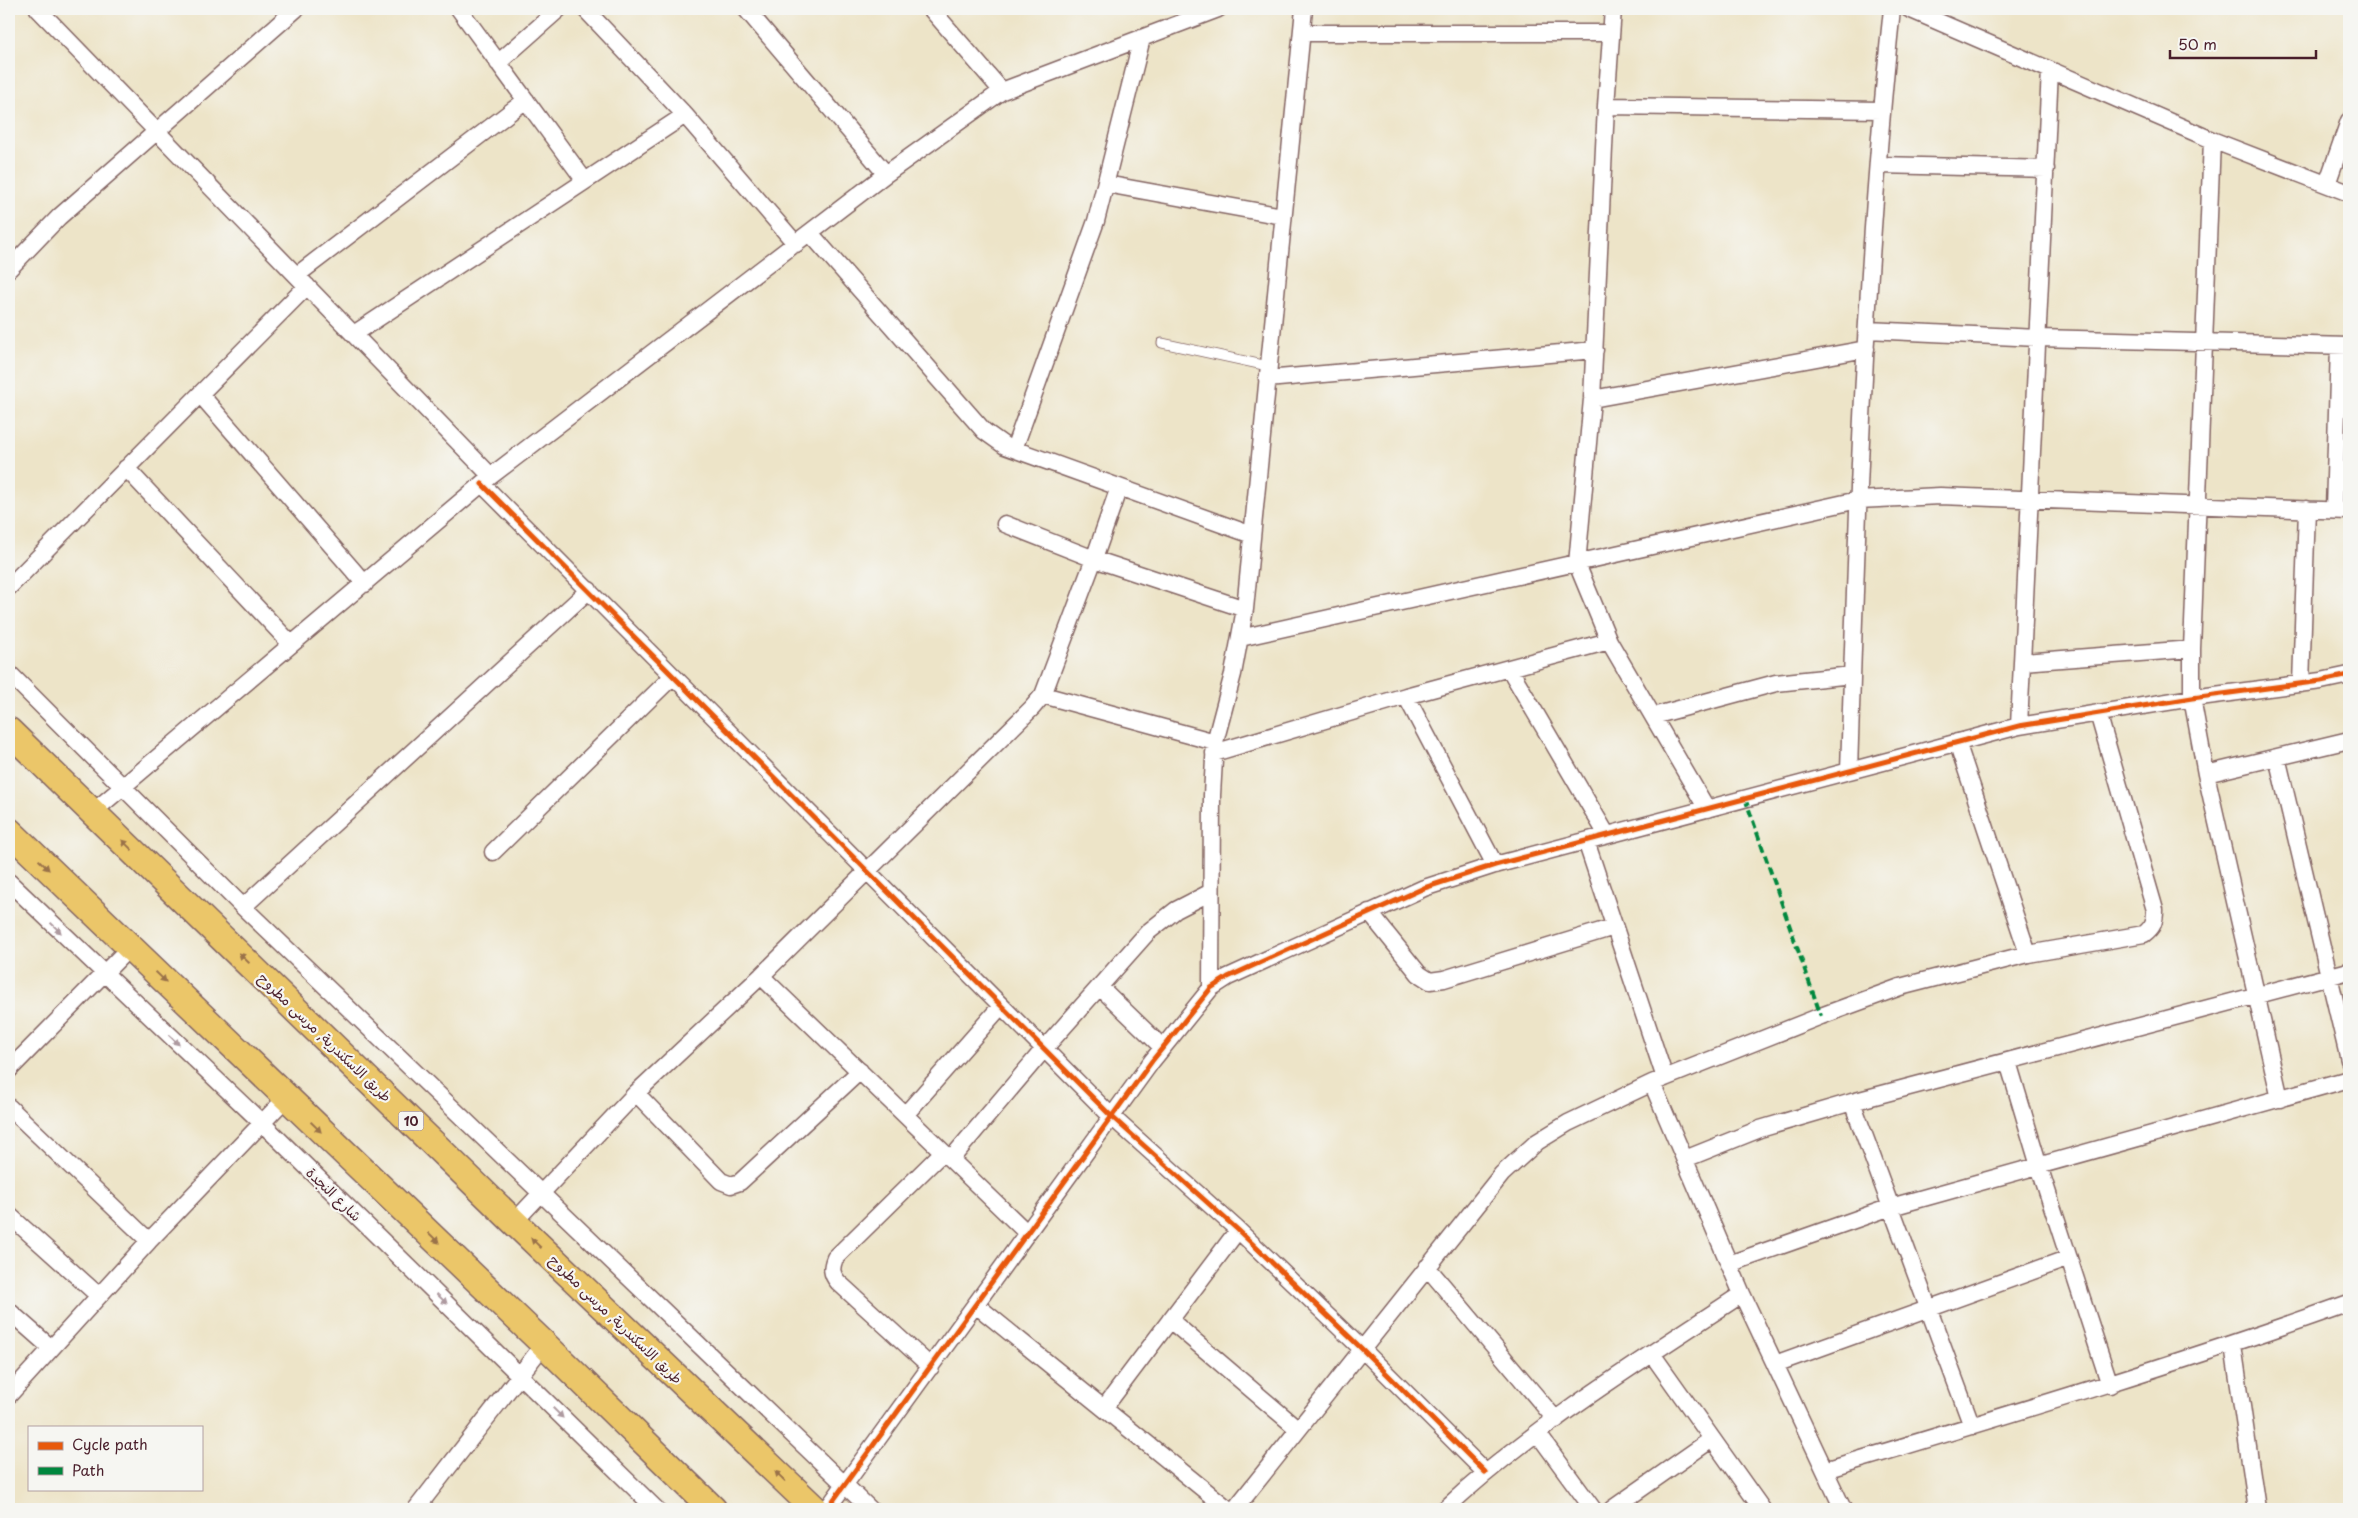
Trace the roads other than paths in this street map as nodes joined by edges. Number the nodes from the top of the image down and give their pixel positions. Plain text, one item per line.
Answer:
1 (38, 9) edge
2 (296, 9) edge
3 (459, 9) edge
4 (559, 9) edge
5 (585, 9) edge
6 (746, 9) edge
7 (931, 9) edge
8 (1218, 9) edge
9 (1304, 9) edge
10 (1613, 9) edge
11 (1892, 9) edge
12 (1909, 9) edge
13 (1302, 33) junction
14 (1611, 33) junction
15 (1142, 38) junction
16 (498, 63) junction
17 (2050, 70) junction
18 (1002, 91) junction
19 (526, 100) junction
20 (1606, 106) junction
21 (1881, 110) junction
22 (685, 115) junction
23 (2349, 121) edge
24 (156, 131) junction
25 (2212, 140) junction
26 (1878, 165) junction
27 (2046, 168) junction
28 (886, 174) junction
29 (585, 181) junction
30 (1106, 184) junction
31 (2327, 184) junction
32 (2349, 193) edge
33 (1283, 216) junction
34 (810, 233) junction
35 (796, 244) junction
36 (9, 269) edge
37 (302, 281) junction
38 (1867, 330) junction
39 (354, 334) junction
40 (2038, 338) junction
41 (2205, 342) junction
42 (1162, 343) dead end
43 (2344, 346) edge
44 (1866, 349) junction
45 (1595, 350) junction
46 (1268, 372) junction
47 (200, 394) junction
48 (1592, 399) junction
49 (1014, 449) junction
50 (126, 468) junction
51 (487, 480) junction
52 (1119, 487) junction
53 (1858, 500) junction
54 (2031, 501) junction
55 (2199, 506) junction
56 (2307, 509) junction
57 (2342, 511) edge
58 (1005, 524) dead end
59 (1252, 536) junction
60 (1094, 559) junction
61 (1577, 564) junction
62 (365, 584) junction
63 (9, 587) edge
64 (588, 590) junction
65 (1244, 609) junction
66 (1240, 638) junction
67 (1610, 641) junction
68 (291, 644) junction
69 (2192, 649) junction
70 (2022, 662) junction
71 (1509, 668) junction
72 (9, 674) edge
73 (1852, 675) junction
74 (2349, 675) edge
75 (673, 676) junction
76 (2301, 684) junction
77 (1042, 695) junction
78 (1406, 696) junction
79 (2192, 698) junction
80 (2098, 713) junction
81 (1653, 716) junction
82 (2019, 726) junction
83 (9, 731) edge
84 (2349, 740) edge
85 (1957, 742) junction
86 (1214, 748) junction
87 (2277, 757) junction
88 (1849, 771) junction
89 (2206, 774) junction
90 (123, 787) junction
91 (1707, 809) junction
92 (93, 812) junction
93 (9, 831) edge
94 (1607, 835) junction
95 (1586, 841) junction
96 (493, 852) dead end
97 (1495, 865) junction
98 (867, 871) junction
99 (9, 882) edge
100 (1212, 892) junction
101 (243, 907) junction
102 (1369, 912) junction
103 (1614, 927) junction
104 (130, 947) junction
105 (2028, 954) junction
106 (2349, 972) edge
107 (104, 974) junction
108 (761, 976) junction
109 (2330, 977) junction
110 (1100, 987) junction
111 (1211, 988) junction
112 (2257, 997) junction
113 (1001, 1006) junction
114 (1162, 1047) junction
115 (1044, 1049) junction
116 (2349, 1060) edge
117 (2008, 1062) junction
118 (9, 1070) edge
119 (860, 1071) junction
120 (2349, 1079) edge
121 (1658, 1081) junction
122 (636, 1093) junction
123 (286, 1098) junction
124 (2280, 1099) junction
125 (1852, 1102) junction
126 (9, 1107) edge
127 (905, 1115) junction
128 (1111, 1116) junction
129 (262, 1123) junction
130 (947, 1156) junction
131 (1685, 1159) junction
132 (2039, 1166) junction
133 (541, 1193) junction
134 (1891, 1207) junction
135 (9, 1215) edge
136 (514, 1222) junction
137 (1238, 1230) junction
138 (1027, 1233) junction
139 (148, 1241) junction
140 (2069, 1258) junction
141 (1729, 1264) junction
142 (1427, 1267) junction
143 (1742, 1294) junction
144 (99, 1296) junction
145 (2349, 1303) edge
146 (976, 1305) junction
147 (1929, 1309) junction
148 (9, 1311) edge
149 (1170, 1320) junction
150 (544, 1344) junction
151 (2233, 1345) junction
152 (51, 1348) junction
153 (1361, 1348) junction
154 (1652, 1354) junction
155 (1775, 1364) junction
156 (931, 1367) junction
157 (520, 1375) junction
158 (2110, 1385) junction
159 (9, 1395) edge
160 (1104, 1408) junction
161 (1556, 1420) junction
162 (1972, 1426) junction
163 (1298, 1429) junction
164 (1538, 1434) junction
165 (1712, 1439) junction
166 (1825, 1470) junction
167 (1485, 1472) junction
168 (844, 1484) junction
169 (2253, 1508) edge
170 (416, 1509) edge
171 (656, 1509) edge
172 (713, 1509) edge
173 (815, 1509) edge
174 (827, 1509) edge
175 (870, 1509) edge
176 (1228, 1509) edge
177 (1235, 1509) edge
178 (1445, 1509) edge
179 (1593, 1509) edge
180 (1612, 1509) edge
181 (1762, 1509) edge
182 (1843, 1509) edge

1 - 24 street
2 - 24 street
3 - 16 street
4 - 16 street
5 - 22 street
6 - 28 street
7 - 18 street
8 - 15 street
9 - 13 street
10 - 14 street
11 - 21 street
12 - 17 street
13 - 14 street
13 - 33 street
14 - 20 street
15 - 18 street
15 - 30 street
16 - 19 street
17 - 25 street
17 - 27 street
18 - 28 street
19 - 29 street
19 - 37 street
20 - 21 street
20 - 45 street
21 - 26 street
22 - 29 street
22 - 35 street
23 - 31 street
24 - 36 street
24 - 37 street
25 - 31 street
25 - 41 street
26 - 27 street
26 - 38 street
27 - 40 street
28 - 34 street
29 - 39 street
30 - 33 street
30 - 49 street
31 - 32 street
33 - 46 street
34 - 35 street
34 - 49 street
35 - 51 street
37 - 39 street
37 - 47 street
38 - 40 street
38 - 44 street
39 - 51 street
40 - 41 street
40 - 54 street
41 - 43 street
41 - 55 street
42 - 46 lane
43 - 57 street
44 - 48 street
44 - 53 street
45 - 46 street
45 - 48 street
46 - 59 street
47 - 50 street
47 - 62 street
48 - 61 street
49 - 52 street
50 - 63 street
50 - 68 street
51 - 62 street
51 - 64 street
52 - 59 street
52 - 60 street
53 - 54 street
53 - 61 street
53 - 73 street
54 - 55 street
54 - 70 street
55 - 56 street
55 - 69 street
56 - 57 street
56 - 76 street
58 - 60 street
59 - 65 street
60 - 65 street
60 - 77 street
61 - 66 street
61 - 67 street
62 - 68 street
64 - 75 street
64 - 101 street
65 - 66 street
66 - 86 street
67 - 71 street
67 - 81 street
68 - 90 street
69 - 70 street
69 - 79 street
70 - 82 street
71 - 78 street
71 - 94 street
72 - 90 street
73 - 81 street
73 - 88 street
74 - 76 street
75 - 96 street
75 - 98 street
76 - 79 street
77 - 86 street
77 - 98 street
78 - 86 street
78 - 97 street
79 - 80 street
79 - 89 street
80 - 82 street
80 - 105 street
81 - 91 street
82 - 85 street
83 - 92 main road, طريق الاسكندرية, مرسى مطروح / 10
84 - 87 street
85 - 88 street
85 - 105 street
86 - 100 street
87 - 89 street
87 - 109 street
88 - 91 street
89 - 112 street
90 - 92 street
90 - 101 street
91 - 94 street
136 -> 92 main road, طريق الاسكندرية, مرسى مطروح / 10
93 -> 104 main road
94 - 95 street
95 - 97 street
95 - 103 street
97 - 102 street
98 - 108 street
98 - 113 street
99 -> 107 street, شارع النجدة
100 - 110 street
100 - 111 street
101 - 133 street
102 - 103 street
102 - 111 street
103 - 121 street
104 - 107 street
104 -> 123 main road
105 - 121 street
106 - 109 street
107 - 118 street
107 -> 129 street, شارع النجدة
108 - 119 street
108 - 122 street
109 - 112 street
109 - 116 street
110 - 114 street
110 - 115 street
111 - 114 street
112 - 117 street
112 - 124 street
113 - 115 street
113 - 127 street
114 - 128 street
115 - 128 street
115 - 130 street
117 - 125 street
117 - 132 street
119 - 122 street
119 - 127 street
120 - 124 street
121 - 131 street
121 - 142 street
122 - 133 street
123 - 129 street
123 -> 150 main road
124 - 132 street
125 - 131 street
125 - 134 street
126 - 139 street
127 - 130 street
128 - 137 street
128 - 138 street
129 - 139 street
129 -> 157 street, شارع النجدة
130 - 138 street
130 - 156 street
131 - 141 street
132 - 134 street
132 - 140 street
133 - 136 street
133 - 168 street
134 - 141 street
134 - 147 street
135 - 144 street
173 -> 136 main road, طريق الاسكندرية, مرسى مطروح / 10
137 - 149 street
137 - 153 street
138 - 146 street
139 - 144 street
140 - 147 street
140 - 158 street
141 - 143 street
142 - 153 street
142 - 161 street
143 - 154 street
143 - 155 street
144 - 152 street
145 - 151 street
146 - 156 street
146 - 160 street
147 - 155 street
147 - 162 street
148 - 152 street
149 - 160 street
149 - 163 street
150 - 157 street
150 - 172 main road
151 - 158 street
151 - 169 street
152 - 159 street
153 - 163 street
153 - 167 street
154 - 161 street
154 - 165 street
155 - 166 street
156 - 168 street
157 - 170 street
157 -> 171 street, شارع النجدة
158 - 162 street
160 - 176 street
161 - 164 street
162 - 166 street
163 - 177 street
164 - 167 street
164 - 179 street
165 - 180 street
165 - 181 street
166 - 182 street
167 - 178 street
168 - 174 street
168 - 175 street

